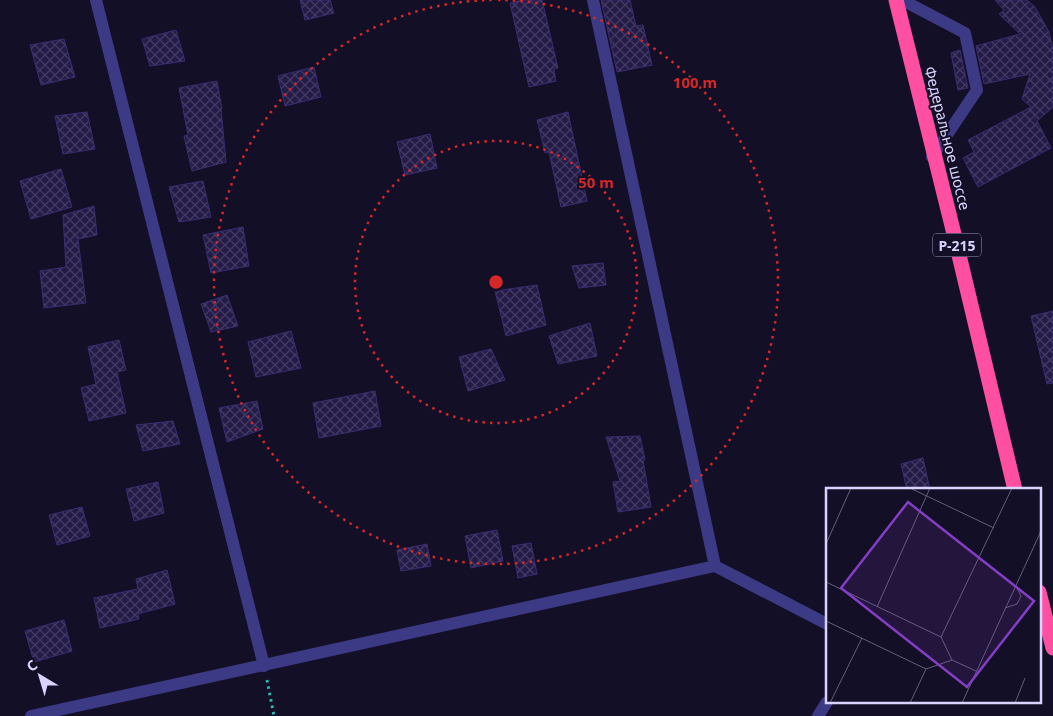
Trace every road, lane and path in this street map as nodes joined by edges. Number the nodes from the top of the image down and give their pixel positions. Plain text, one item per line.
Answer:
1 (96, 0) edge
2 (593, 0) edge
3 (894, 0) edge
4 (902, 0) edge
5 (933, 155) junction
6 (1013, 488) edge
7 (715, 566) junction
8 (1040, 596) edge
9 (1040, 608) edge
10 (826, 623) edge
11 (1053, 648) edge
12 (1053, 658) edge
13 (264, 666) junction
14 (826, 704) edge
15 (31, 716) edge
16 (274, 716) edge
17 (818, 716) edge

1 - 13 street
2 - 7 street
3 - 5 highway, Федеральное шоссе / P-215
4 - 5 street
5 - 6 highway, Федеральное шоссе / P-215
7 - 10 street
7 - 13 street
8 - 11 highway
9 - 12 highway
13 - 15 street
13 - 16 path
14 - 17 street

